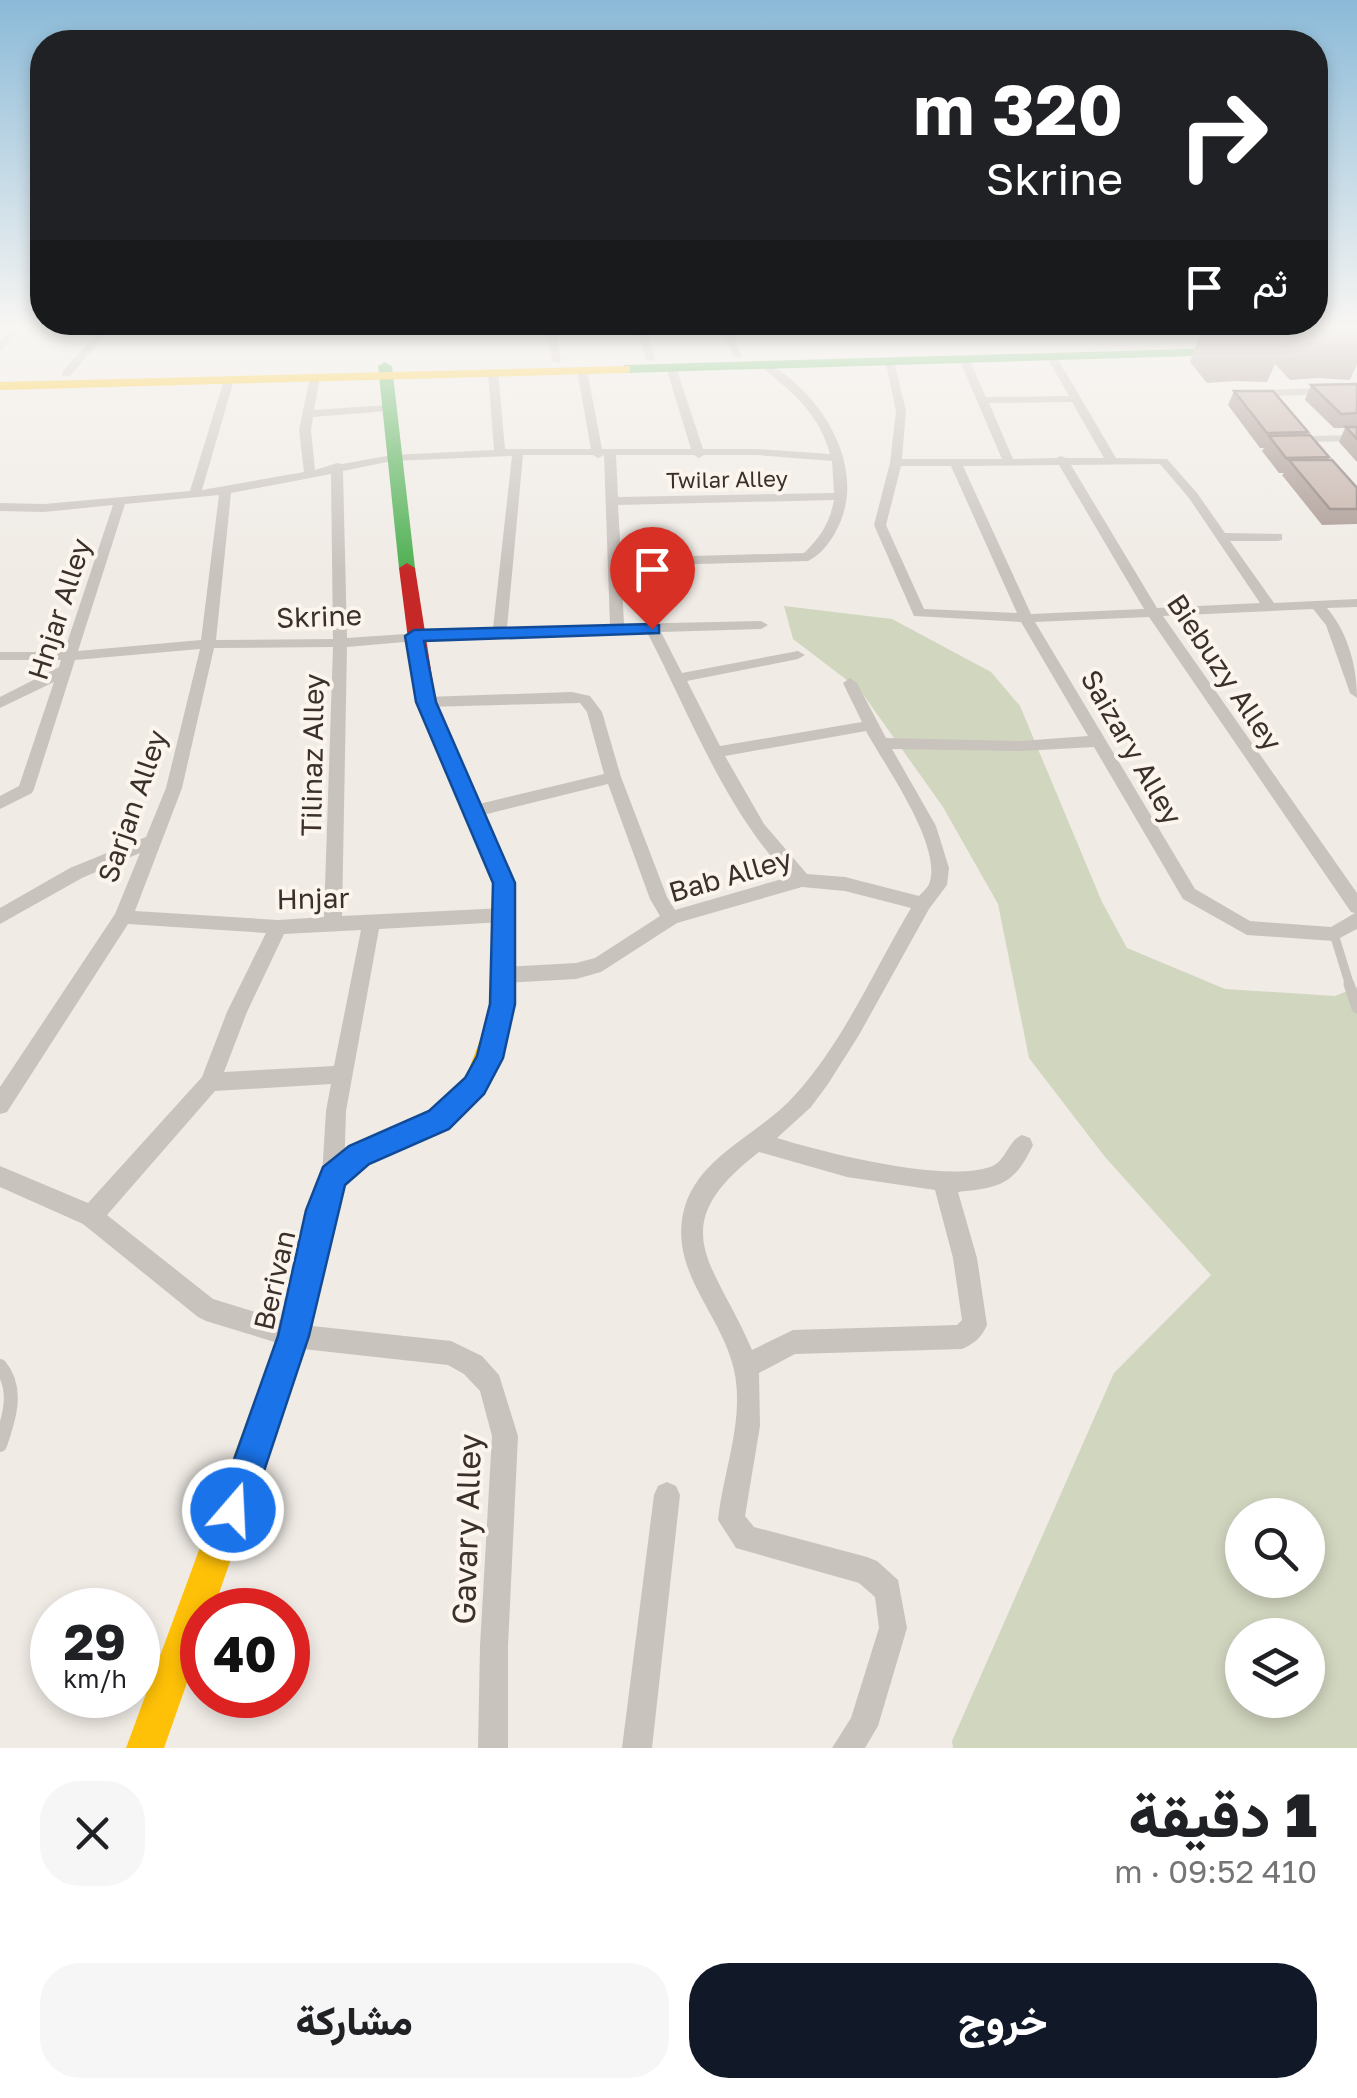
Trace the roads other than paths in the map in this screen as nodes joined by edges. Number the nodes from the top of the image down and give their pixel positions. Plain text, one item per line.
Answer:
1 (220, 411) edge
2 (310, 411) edge
3 (354, 411) edge
4 (388, 411) edge
5 (496, 411) edge
6 (593, 411) edge
7 (681, 411) edge
8 (814, 411) edge
9 (901, 411) edge
10 (987, 411) edge
11 (1083, 411) edge
12 (1281, 411) edge
13 (309, 414) junction
14 (1286, 416) edge
15 (1297, 428) edge
16 (1357, 438) edge
17 (1307, 439) junction
18 (518, 452) junction
19 (1318, 452) edge
20 (500, 453) junction
21 (604, 455) junction
22 (699, 455) junction
23 (392, 458) junction
24 (837, 458) junction
25 (1110, 458) junction
26 (1061, 459) junction
27 (1008, 460) junction
28 (955, 461) junction
29 (896, 463) junction
30 (337, 466) junction
31 (309, 471) junction
32 (226, 491) junction
33 (195, 494) junction
34 (842, 496) junction
35 (613, 501) junction
36 (120, 502) junction
37 (1, 509) edge
38 (1278, 536) dead end
39 (1222, 538) junction
40 (615, 562) junction
41 (1357, 602) edge
42 (1269, 606) junction
43 (1319, 608) junction
44 (1153, 612) junction
45 (1026, 618) junction
46 (761, 626) dead end
47 (617, 629) junction
48 (652, 629) junction
49 (500, 632) junction
50 (414, 636) junction
51 (340, 643) junction
52 (208, 644) junction
53 (798, 655) dead end
54 (0, 656) edge
55 (68, 663) junction
56 (680, 678) junction
57 (850, 684) dead end
58 (1357, 692) edge
59 (426, 702) junction
60 (0, 703) edge
61 (876, 734) junction
62 (1099, 742) junction
63 (718, 752) junction
64 (614, 777) junction
65 (0, 803) edge
66 (475, 810) junction
67 (150, 842) junction
68 (802, 880) junction
69 (922, 904) junction
70 (1357, 907) edge
71 (504, 915) junction
72 (123, 916) junction
73 (0, 917) edge
74 (671, 918) junction
75 (1357, 920) edge
76 (371, 924) junction
77 (333, 926) junction
78 (278, 927) junction
79 (1334, 934) junction
80 (503, 975) junction
81 (1357, 1008) edge
82 (342, 1074) junction
83 (210, 1082) junction
84 (0, 1106) edge
85 (760, 1143) junction
86 (1022, 1146) dead end
87 (0, 1176) edge
88 (334, 1176) junction
89 (943, 1179) junction
90 (92, 1216) junction
91 (294, 1336) junction
92 (0, 1366) edge
93 (746, 1366) junction
94 (0, 1445) edge
95 (667, 1494) dead end
96 (145, 1748) edge
97 (494, 1748) edge
98 (637, 1748) edge
99 (847, 1748) edge

1 - 33 street
2 - 13 street
3 - 13 street
4 - 23 street
5 - 20 street
6 - 21 street
7 - 22 street
8 - 24 street
9 - 29 street
10 - 27 street
11 - 25 street
12 - 14 street
13 - 31 street
15 - 17 street
16 - 17 street
17 - 19 street
18 - 20 street
18 - 21 street
18 - 49 street
20 - 23 street
21 - 22 street
21 - 35 street
22 - 24 street
23 - 30 street
23 - 50 street
24 - 34 street
25 - 26 street
25 - 39 street
26 - 27 street
26 - 44 street, Biebuzy Alley
27 - 28 street
28 - 29 street
28 - 45 street, Saizary Alley
29 - 45 street
30 - 31 street
30 - 51 street, Tilinaz Alley
31 - 32 street
32 - 33 street
32 - 52 street, Sarjan Alley
33 - 36 street
34 - 35 street, Twilar Alley
34 - 40 street
35 - 40 street
36 - 37 street
36 - 55 street, Hnjar Alley
38 - 39 street
39 - 42 street
40 - 47 street
41 - 43 street
42 - 43 street
42 - 44 street
43 - 58 street
44 - 45 street
44 - 70 street, Biebuzy Alley
45 - 62 street, Saizary Alley
46 - 48 street, Skrine
47 - 48 street, Skrine
47 - 49 street, Skrine
48 - 56 street
49 - 50 street, Skrine
50 - 51 street, Skrine
50 - 59 street
51 - 52 street, Skrine
51 - 77 street, Tilinaz Alley
52 - 55 street, Skrine
52 - 67 street, Sarjan Alley
53 - 56 street
54 - 55 street, Skrine
55 - 60 street
55 - 65 street, Hnjar Alley
56 - 63 street
57 - 61 street
59 - 64 street
59 - 66 street
61 - 62 street
61 - 63 street
61 - 69 street
62 - 79 street, Saizary Alley
63 - 68 street
64 - 66 street
64 - 74 street
66 - 71 street
67 - 72 street, Sarjan Alley
67 - 73 street
68 - 69 street, Bab Alley
68 - 74 street, Bab Alley
69 - 85 street
71 - 76 street, Hnjar
71 - 80 street
72 - 78 street, Hnjar
72 - 84 street, Sarjan Alley
74 - 80 street, Bab Alley
75 - 79 street
76 - 77 street, Hnjar
76 - 82 street
77 - 78 street, Hnjar
78 - 83 street
79 - 81 lane
80 - 88 street
82 - 83 street
82 - 88 street
83 - 90 street
85 - 89 street
85 - 93 street
86 - 89 street
87 - 90 street, Gavary Alley
88 - 91 street, Berivan
89 - 93 street
90 - 91 street, Gavary Alley
91 - 96 street, Berivan
91 - 97 street, Gavary Alley
92 - 94 lane
93 - 99 street
95 - 98 street

